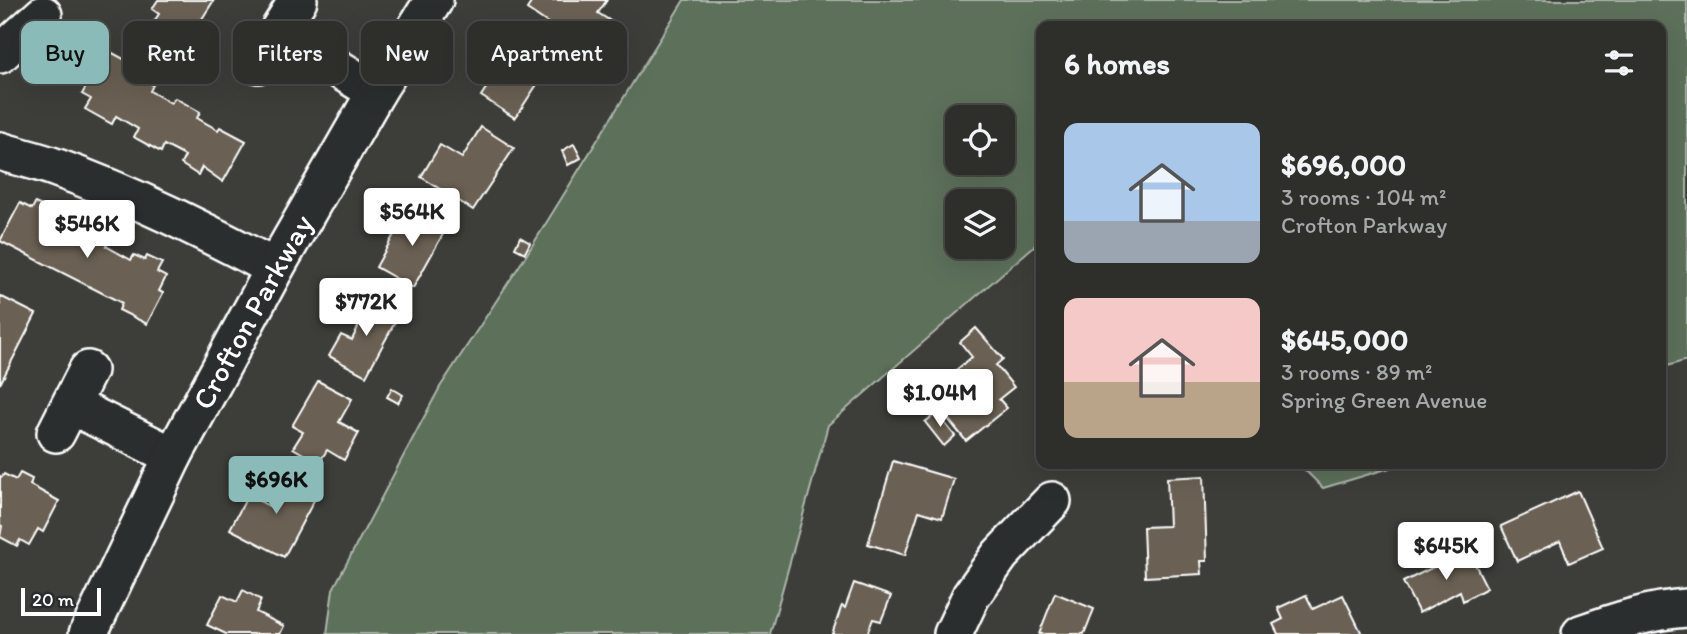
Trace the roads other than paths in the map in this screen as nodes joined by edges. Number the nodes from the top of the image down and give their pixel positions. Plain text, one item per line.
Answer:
1 (298, 0) edge
2 (434, 0) edge
3 (43, 15) dead end
4 (285, 21) edge
5 (0, 54) edge
6 (347, 74) edge
7 (376, 92) junction
8 (0, 151) edge
9 (275, 268) junction
10 (88, 370) dead end
11 (173, 456) junction
12 (1052, 501) dead end
13 (1687, 608) edge
14 (88, 634) edge
15 (953, 634) edge
16 (1581, 634) edge

1 - 4 street
2 - 7 street, Crofton Parkway
3 - 5 street
6 - 7 street
7 - 9 street, Crofton Parkway
8 - 9 street
9 - 11 street, Crofton Parkway
10 - 11 street
11 - 14 street, Crofton Parkway
12 - 15 street
13 - 16 street

